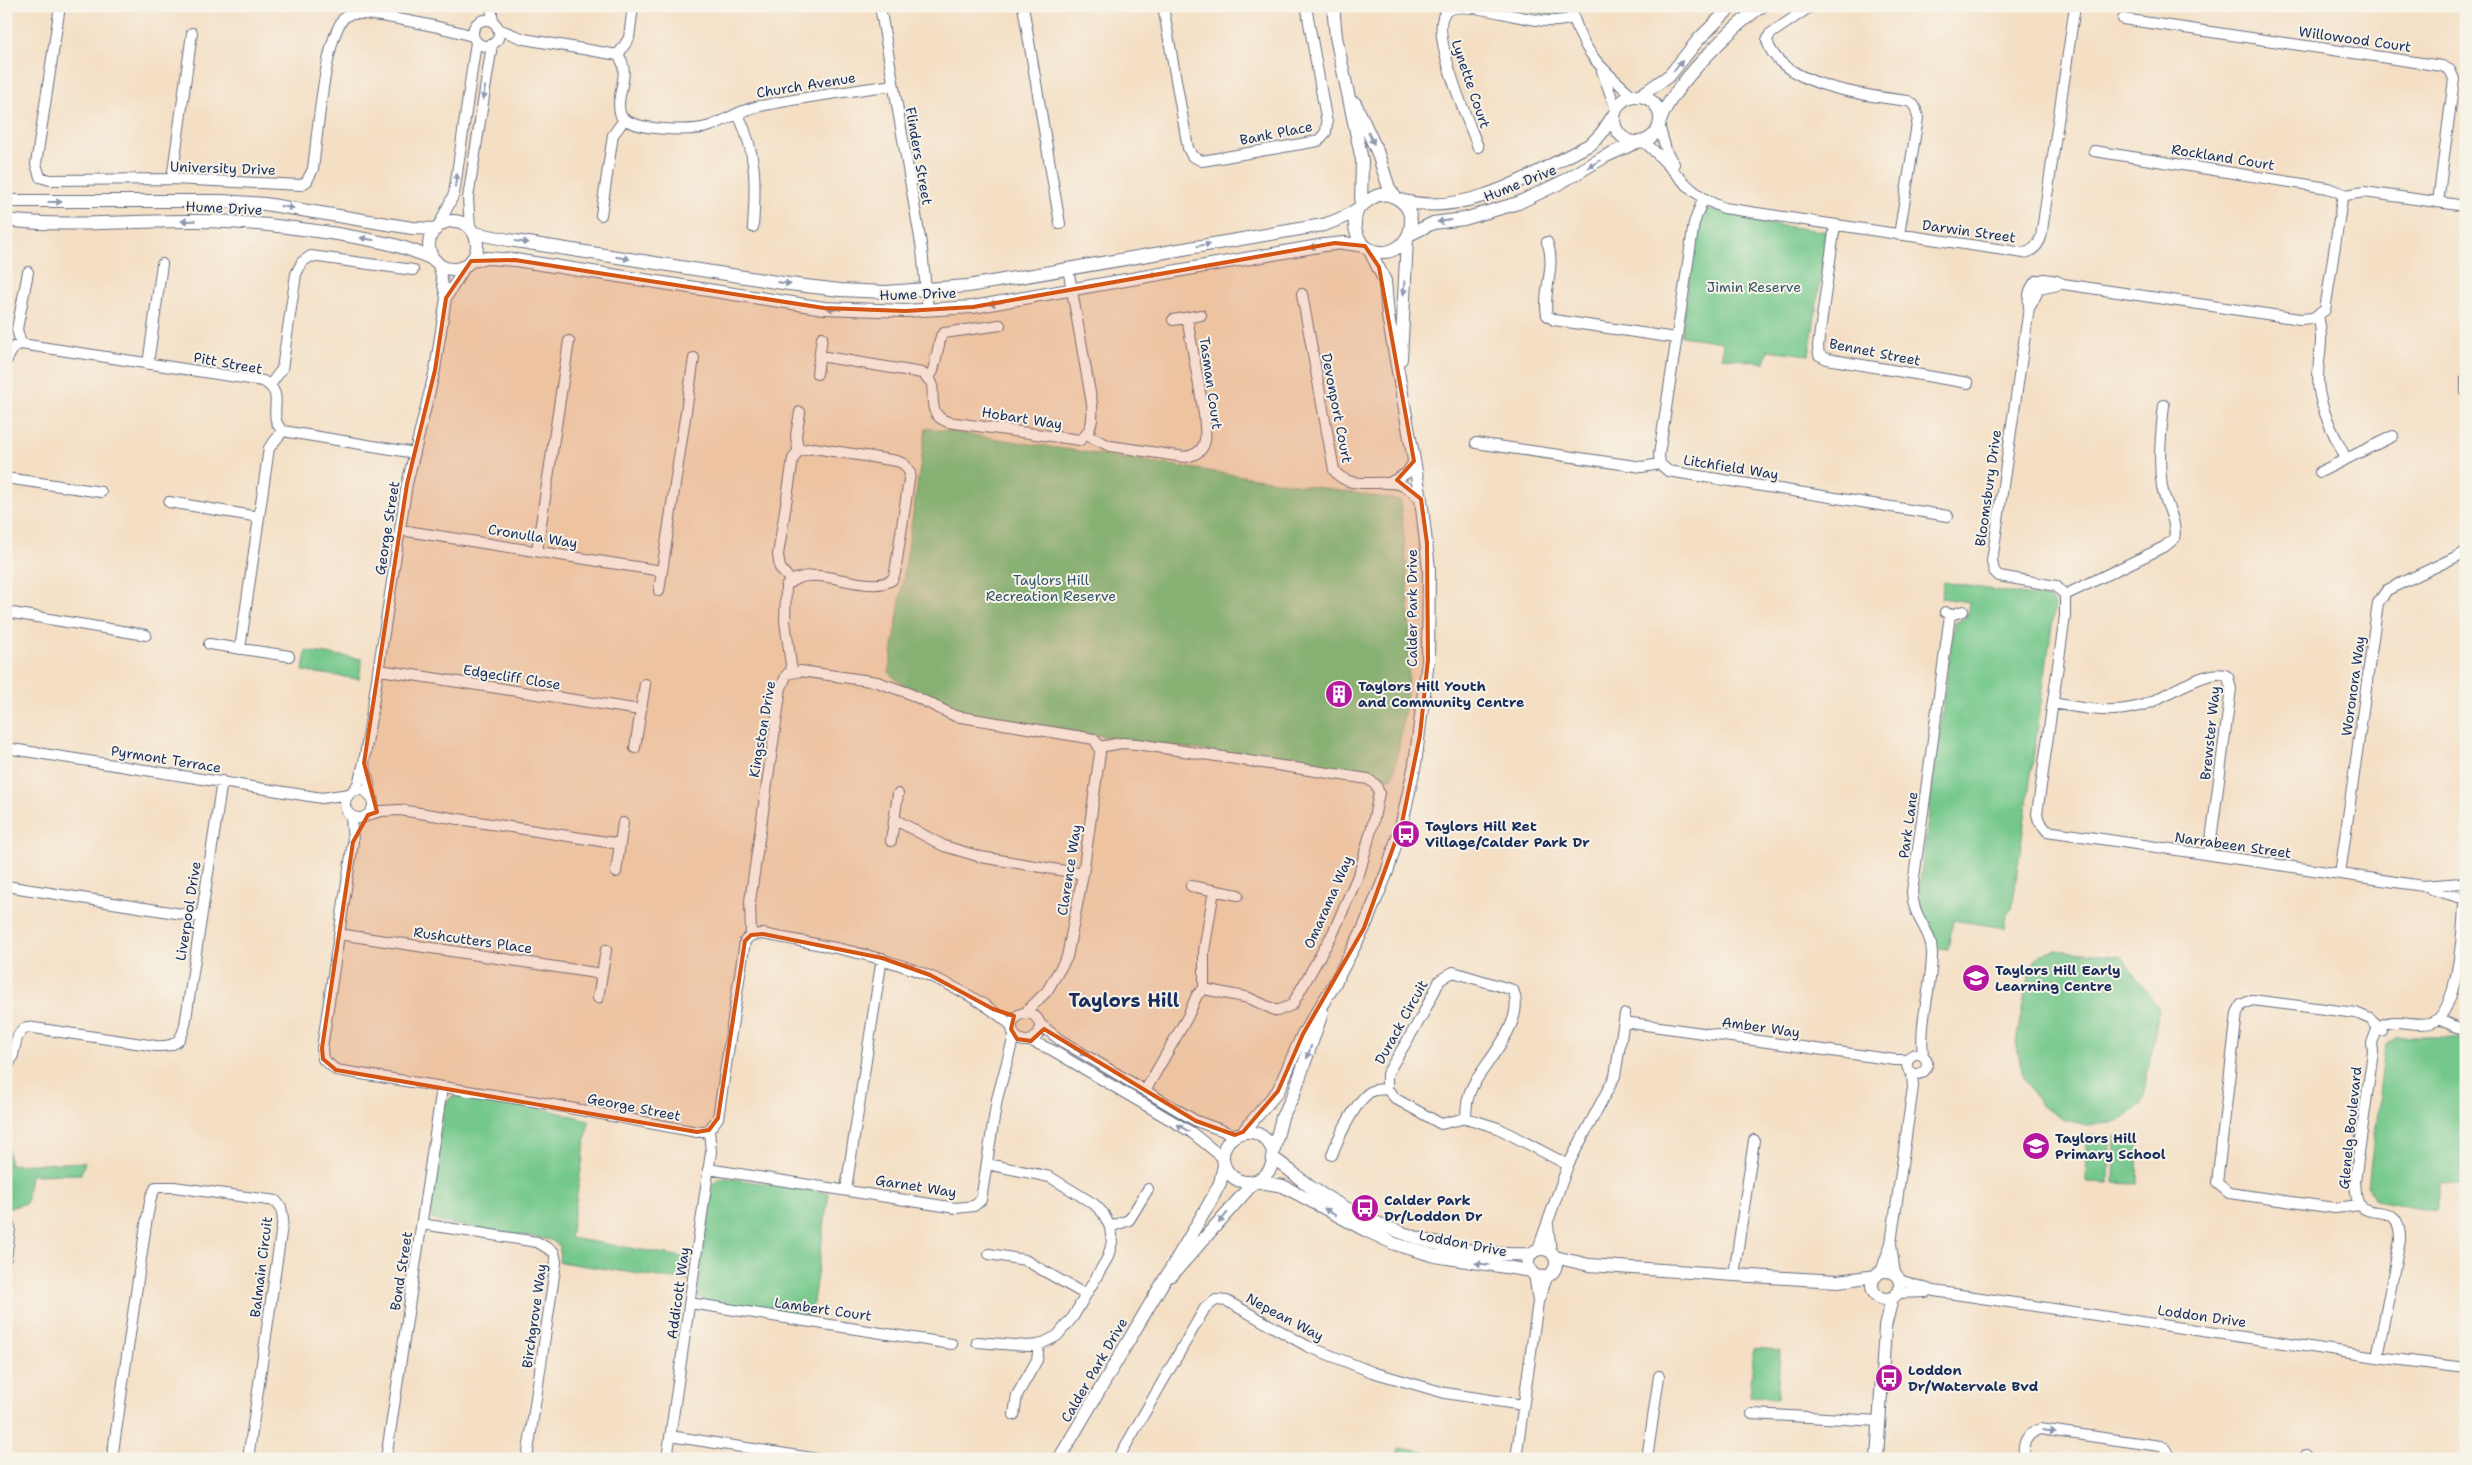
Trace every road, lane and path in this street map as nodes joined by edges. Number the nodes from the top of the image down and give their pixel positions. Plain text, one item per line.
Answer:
1 (60, 6) edge
2 (487, 6) edge
3 (491, 6) edge
4 (633, 6) edge
5 (880, 6) edge
6 (1023, 6) edge
7 (1163, 6) edge
8 (1306, 6) edge
9 (1333, 6) edge
10 (1571, 6) edge
11 (1732, 6) edge
12 (1762, 6) edge
13 (1811, 6) edge
14 (2075, 6) edge
15 (349, 10) edge
16 (1573, 18) junction
17 (2123, 19) dead end
18 (476, 31) junction
19 (192, 34) dead end
20 (495, 34) junction
21 (618, 55) junction
22 (1602, 71) junction
23 (1346, 77) junction
24 (892, 85) junction
25 (1636, 96) junction
26 (1616, 111) junction
27 (738, 114) junction
28 (624, 120) junction
29 (1660, 122) junction
30 (1640, 141) junction
31 (1478, 147) dead end
32 (2094, 150) dead end
33 (172, 179) junction
34 (1689, 188) junction
35 (2346, 195) junction
36 (1398, 199) junction
37 (1703, 199) junction
38 (6, 201) edge
39 (2438, 202) junction
40 (2466, 206) edge
41 (1360, 207) junction
42 (601, 215) dead end
43 (6, 220) edge
44 (1060, 224) dead end
45 (1835, 225) junction
46 (438, 227) junction
47 (753, 227) dead end
48 (472, 230) junction
49 (1899, 235) junction
50 (1408, 237) junction
51 (1547, 242) dead end
52 (1367, 247) junction
53 (437, 262) junction
54 (469, 262) junction
55 (162, 264) dead end
56 (1068, 268) junction
57 (413, 270) dead end
58 (28, 272) dead end
59 (1071, 289) junction
60 (926, 291) junction
61 (1302, 294) dead end
62 (446, 298) junction
63 (928, 310) junction
64 (1201, 315) dead end
65 (2318, 316) junction
66 (1187, 318) junction
67 (1173, 320) dead end
68 (1000, 325) dead end
69 (822, 337) dead end
70 (1675, 338) junction
71 (569, 341) dead end
72 (21, 344) junction
73 (820, 356) junction
74 (694, 358) dead end
75 (6, 361) edge
76 (148, 364) junction
77 (817, 374) dead end
78 (929, 378) junction
79 (2466, 378) edge
80 (1968, 382) dead end
81 (270, 385) junction
82 (1401, 391) junction
83 (2466, 392) edge
84 (2164, 405) dead end
85 (800, 412) dead end
86 (283, 432) junction
87 (1086, 435) junction
88 (2393, 436) dead end
89 (1476, 443) dead end
90 (798, 452) junction
91 (414, 453) junction
92 (2346, 459) junction
93 (1414, 461) junction
94 (1660, 464) junction
95 (2320, 472) dead end
96 (6, 478) edge
97 (1388, 484) junction
98 (101, 492) dead end
99 (1421, 499) junction
100 (170, 502) dead end
101 (1948, 516) dead end
102 (259, 517) junction
103 (400, 530) junction
104 (537, 550) junction
105 (2466, 552) edge
106 (662, 570) junction
107 (791, 581) junction
108 (659, 591) dead end
109 (2065, 595) junction
110 (1963, 611) dead end
111 (6, 612) edge
112 (146, 635) dead end
113 (210, 644) dead end
114 (240, 649) junction
115 (289, 656) dead end
116 (380, 670) junction
117 (792, 672) junction
118 (645, 684) dead end
119 (2053, 703) junction
120 (640, 710) junction
121 (1100, 747) junction
122 (6, 748) edge
123 (635, 748) dead end
124 (364, 763) junction
125 (222, 781) junction
126 (350, 793) junction
127 (898, 794) dead end
128 (322, 798) junction
129 (372, 799) junction
130 (400, 810) junction
131 (349, 814) junction
132 (367, 816) junction
133 (894, 819) junction
134 (623, 823) dead end
135 (891, 841) dead end
136 (353, 842) junction
137 (620, 844) junction
138 (2209, 855) junction
139 (616, 872) dead end
140 (1082, 874) junction
141 (2340, 874) junction
142 (2463, 881) edge
143 (6, 886) edge
144 (1191, 886) dead end
145 (2423, 886) junction
146 (1214, 890) junction
147 (1238, 895) dead end
148 (2463, 902) edge
149 (201, 917) junction
150 (340, 934) junction
151 (751, 935) junction
152 (2464, 935) edge
153 (606, 950) dead end
154 (882, 958) junction
155 (602, 974) junction
156 (1204, 989) junction
157 (1331, 990) junction
158 (1047, 991) junction
159 (598, 998) dead end
160 (2441, 1021) junction
161 (1017, 1022) junction
162 (1039, 1022) junction
163 (2380, 1029) junction
164 (2466, 1031) edge
165 (1029, 1041) junction
166 (1006, 1064) junction
167 (1914, 1064) junction
168 (6, 1067) edge
169 (442, 1088) junction
170 (1387, 1089) junction
171 (1145, 1090) junction
172 (1466, 1118) junction
173 (709, 1130) junction
174 (1239, 1134) junction
175 (1754, 1140) dead end
176 (1332, 1155) dead end
177 (1273, 1156) junction
178 (1223, 1161) junction
179 (987, 1164) junction
180 (1568, 1165) junction
181 (708, 1169) junction
182 (1255, 1181) junction
183 (846, 1189) junction
184 (1148, 1189) dead end
185 (2360, 1205) junction
186 (6, 1216) edge
187 (422, 1224) junction
188 (1110, 1227) junction
189 (1891, 1242) junction
190 (989, 1254) dead end
191 (6, 1258) edge
192 (1547, 1259) junction
193 (1532, 1272) junction
194 (1879, 1274) junction
195 (1734, 1275) junction
196 (1838, 1281) junction
197 (1890, 1289) junction
198 (1086, 1295) junction
199 (1154, 1296) junction
200 (1538, 1302) junction
201 (690, 1303) junction
202 (977, 1342) dead end
203 (952, 1344) dead end
204 (1039, 1345) junction
205 (2377, 1357) junction
206 (2466, 1368) edge
207 (1659, 1376) dead end
208 (1523, 1405) junction
209 (1014, 1414) dead end
210 (1752, 1414) dead end
211 (1879, 1421) junction
212 (115, 1424) junction
213 (670, 1436) junction
214 (104, 1459) edge
215 (112, 1459) edge
216 (248, 1459) edge
217 (386, 1459) edge
218 (526, 1459) edge
219 (667, 1459) edge
220 (818, 1459) edge
221 (1059, 1459) edge
222 (1118, 1459) edge
223 (1516, 1459) edge
224 (1647, 1459) edge
225 (1876, 1459) edge
226 (2027, 1459) edge
227 (2171, 1459) edge

1 - 33 street, University Drive
2 - 18 street
3 - 20 street
4 - 21 street
5 - 24 street, Flinders Street
6 - 44 street
7 - 8 street, Bank Place
9 - 23 street
10 - 16 street
25 -> 11 street
12 - 29 street
13 - 49 street
14 - 49 street, Darwin Street
15 - 18 street, University Drive
15 - 33 street, University Drive
16 - 22 street
16 - 31 street, Lynette Court
17 - 39 street, Willowood Court
18 - 20 street
18 - 20 street
46 -> 18 street
19 - 33 street
20 - 21 street
20 -> 48 street
21 - 28 street
22 - 25 street
22 - 26 street
23 -> 36 street
23 - 41 street
24 - 27 street, Church Avenue
24 - 60 street, Flinders Street
25 - 26 street
25 - 29 street
26 - 30 street
26 - 36 street, Hume Drive
27 - 28 street, Church Avenue
27 - 47 street
28 - 42 street
29 - 30 street
29 - 34 street, Darwin Street
30 - 34 street, Darwin Street
30 -> 50 street, Hume Drive
32 - 35 street, Rockland Court
34 - 37 street, Darwin Street
35 - 39 street
35 - 65 street
36 - 41 street
36 - 50 street
37 - 45 street, Darwin Street
37 - 70 street
38 -> 46 street, Hume Drive
39 - 40 street
41 - 52 street
56 -> 41 street, Hume Drive
53 -> 43 street, Hume Drive
45 - 49 street, Darwin Street
45 - 80 street, Bennet Street
46 - 48 street
46 - 53 street
48 - 54 street
48 -> 60 street, Hume Drive
50 - 52 street
50 -> 82 street, Calder Park Drive
51 - 70 street
52 -> 59 street, Hume Drive
52 - 82 street, Calder Park Drive
53 - 54 street
53 - 62 street, George Street
54 - 62 street, George Street
63 -> 54 street, Hume Drive
55 - 76 street
56 - 59 street
56 - 60 street, Hume Drive
57 - 81 street
58 - 72 street
59 -> 63 street, Hume Drive
59 - 87 street
60 - 63 street, Flinders Street
61 - 97 street, Devonport Court
62 - 91 street, George Street
64 - 66 street
65 - 92 street
65 - 109 street, Bloomsbury Drive
66 - 67 street
66 - 87 street, Tasman Court
68 - 78 street
69 - 73 street
70 - 94 street
71 - 104 street
72 - 75 street
72 - 76 street, Pitt Street
73 - 77 street
73 - 78 street
74 - 106 street
76 - 81 street, Pitt Street
78 - 87 street, Hobart Way
79 - 83 street
81 - 86 street, Pitt Street
82 - 93 street, Calder Park Drive
84 - 109 street
85 - 90 street
86 - 91 street
86 - 102 street
88 - 92 street
89 - 94 street
90 - 107 street
90 - 107 street
91 - 103 street, George Street
92 - 95 street
93 - 97 street
93 - 99 street, Calder Park Drive
94 - 101 street, Litchfield Way
96 - 98 street
97 - 99 street, Devonport Court
99 - 157 street, Calder Park Drive
100 - 102 street
102 - 114 street
103 - 104 street, Cronulla Way
103 - 116 street, George Street
104 - 106 street, Cronulla Way
105 - 141 street, Woronora Way
106 - 108 street
107 - 117 street
109 - 119 street
110 - 167 street, Park Lane
111 - 112 street
113 - 114 street
114 - 115 street
116 - 120 street, Edgecliff Close
116 - 124 street, George Street
117 - 121 street, Kingston Drive
117 - 151 street, Kingston Drive
118 - 120 street
119 - 138 street, Narrabeen Street
119 - 138 street, Brewster Way
120 - 123 street
121 - 140 street, Clarence Way
121 - 156 street, Omarama Way
122 - 125 street, Pyrmont Terrace
124 - 126 street, George Street
124 - 129 street, George Street
125 - 128 street, Pyrmont Terrace
125 - 149 street, Liverpool Drive
126 - 128 street, Pyrmont Terrace
126 - 129 street
126 - 131 street
127 - 133 street
128 - 131 street, Pyrmont Terrace
129 - 130 street
129 - 132 street
130 - 132 street
130 - 137 street
131 - 132 street
131 - 136 street, George Street
132 - 136 street, George Street
133 - 135 street
133 - 140 street
134 - 137 street
136 - 150 street, George Street
137 - 139 street
138 - 141 street, Narrabeen Street
140 - 158 street, Clarence Way
141 - 145 street, Narrabeen Street
142 - 145 street, Narrabeen Street
142 - 148 street
143 - 149 street
144 - 146 street
145 - 148 street, Narrabeen Street
146 - 147 street
146 - 156 street
148 - 152 street
149 - 168 street, Liverpool Drive
150 - 155 street, Rushcutters Place
150 - 169 street, George Street
151 - 154 street
151 - 173 street
152 - 160 street
153 - 155 street
154 - 161 street
154 - 183 street
155 - 159 street
156 - 171 street
157 - 174 street, Calder Park Drive
157 -> 177 street, Calder Park Drive
158 - 161 street, Clarence Way
158 - 162 street, Clarence Way
160 - 163 street
160 - 164 street
161 - 162 street
161 - 165 street
161 - 166 street, Garnet Way
162 - 165 street, Clarence Way
162 -> 171 street
163 - 185 street, Glenelg Boulevard
163 - 185 street
165 - 166 street, Garnet Way
178 -> 165 street
166 - 179 street, Garnet Way
167 - 180 street, Amber Way
167 - 189 street, Park Lane
169 - 173 street, George Street
169 - 187 street, Bond Street
170 - 172 street
170 - 172 street, Durack Circuit
170 - 176 street
171 - 174 street
172 - 180 street
173 - 181 street, Addicott Way
174 - 177 street
174 - 178 street
175 - 195 street
177 - 182 street
177 - 192 street, Loddon Drive
178 - 182 street
178 - 199 street, Calder Park Drive
179 - 183 street, Garnet Way
179 - 188 street
180 - 192 street, Amber Way
181 - 183 street, Garnet Way
181 - 201 street, Addicott Way
193 -> 182 street, Loddon Drive
182 -> 199 street, Calder Park Drive
184 - 188 street
185 - 205 street, Glenelg Boulevard
186 - 191 street
187 - 217 street, Bond Street
187 - 218 street, Birchgrove Way
188 - 198 street
189 - 194 street, Park Lane
189 - 197 street, Park Lane
190 - 198 street
192 - 193 street, Loddon Drive
192 - 193 street
192 - 195 street, Loddon Drive
192 - 200 street, Amber Way
193 - 200 street
194 - 196 street, Loddon Drive
194 - 197 street, Loddon Drive
194 - 197 street
195 - 196 street, Loddon Drive
196 - 197 street, Loddon Drive
197 - 205 street, Loddon Drive
197 - 211 street
198 - 204 street
199 - 221 street, Calder Park Drive
200 - 208 street
201 - 203 street, Lambert Court
201 - 213 street, Addicott Way
202 - 204 street
204 - 209 street
205 - 206 street, Loddon Drive
207 - 224 street
208 - 222 street, Nepean Way
208 - 223 street
210 - 211 street
211 - 225 street
212 - 214 street, Balmain Circuit
212 - 215 street, Balmain Circuit
212 - 216 street, Balmain Circuit
213 - 219 street, Addicott Way
213 - 220 street
226 -> 227 street

